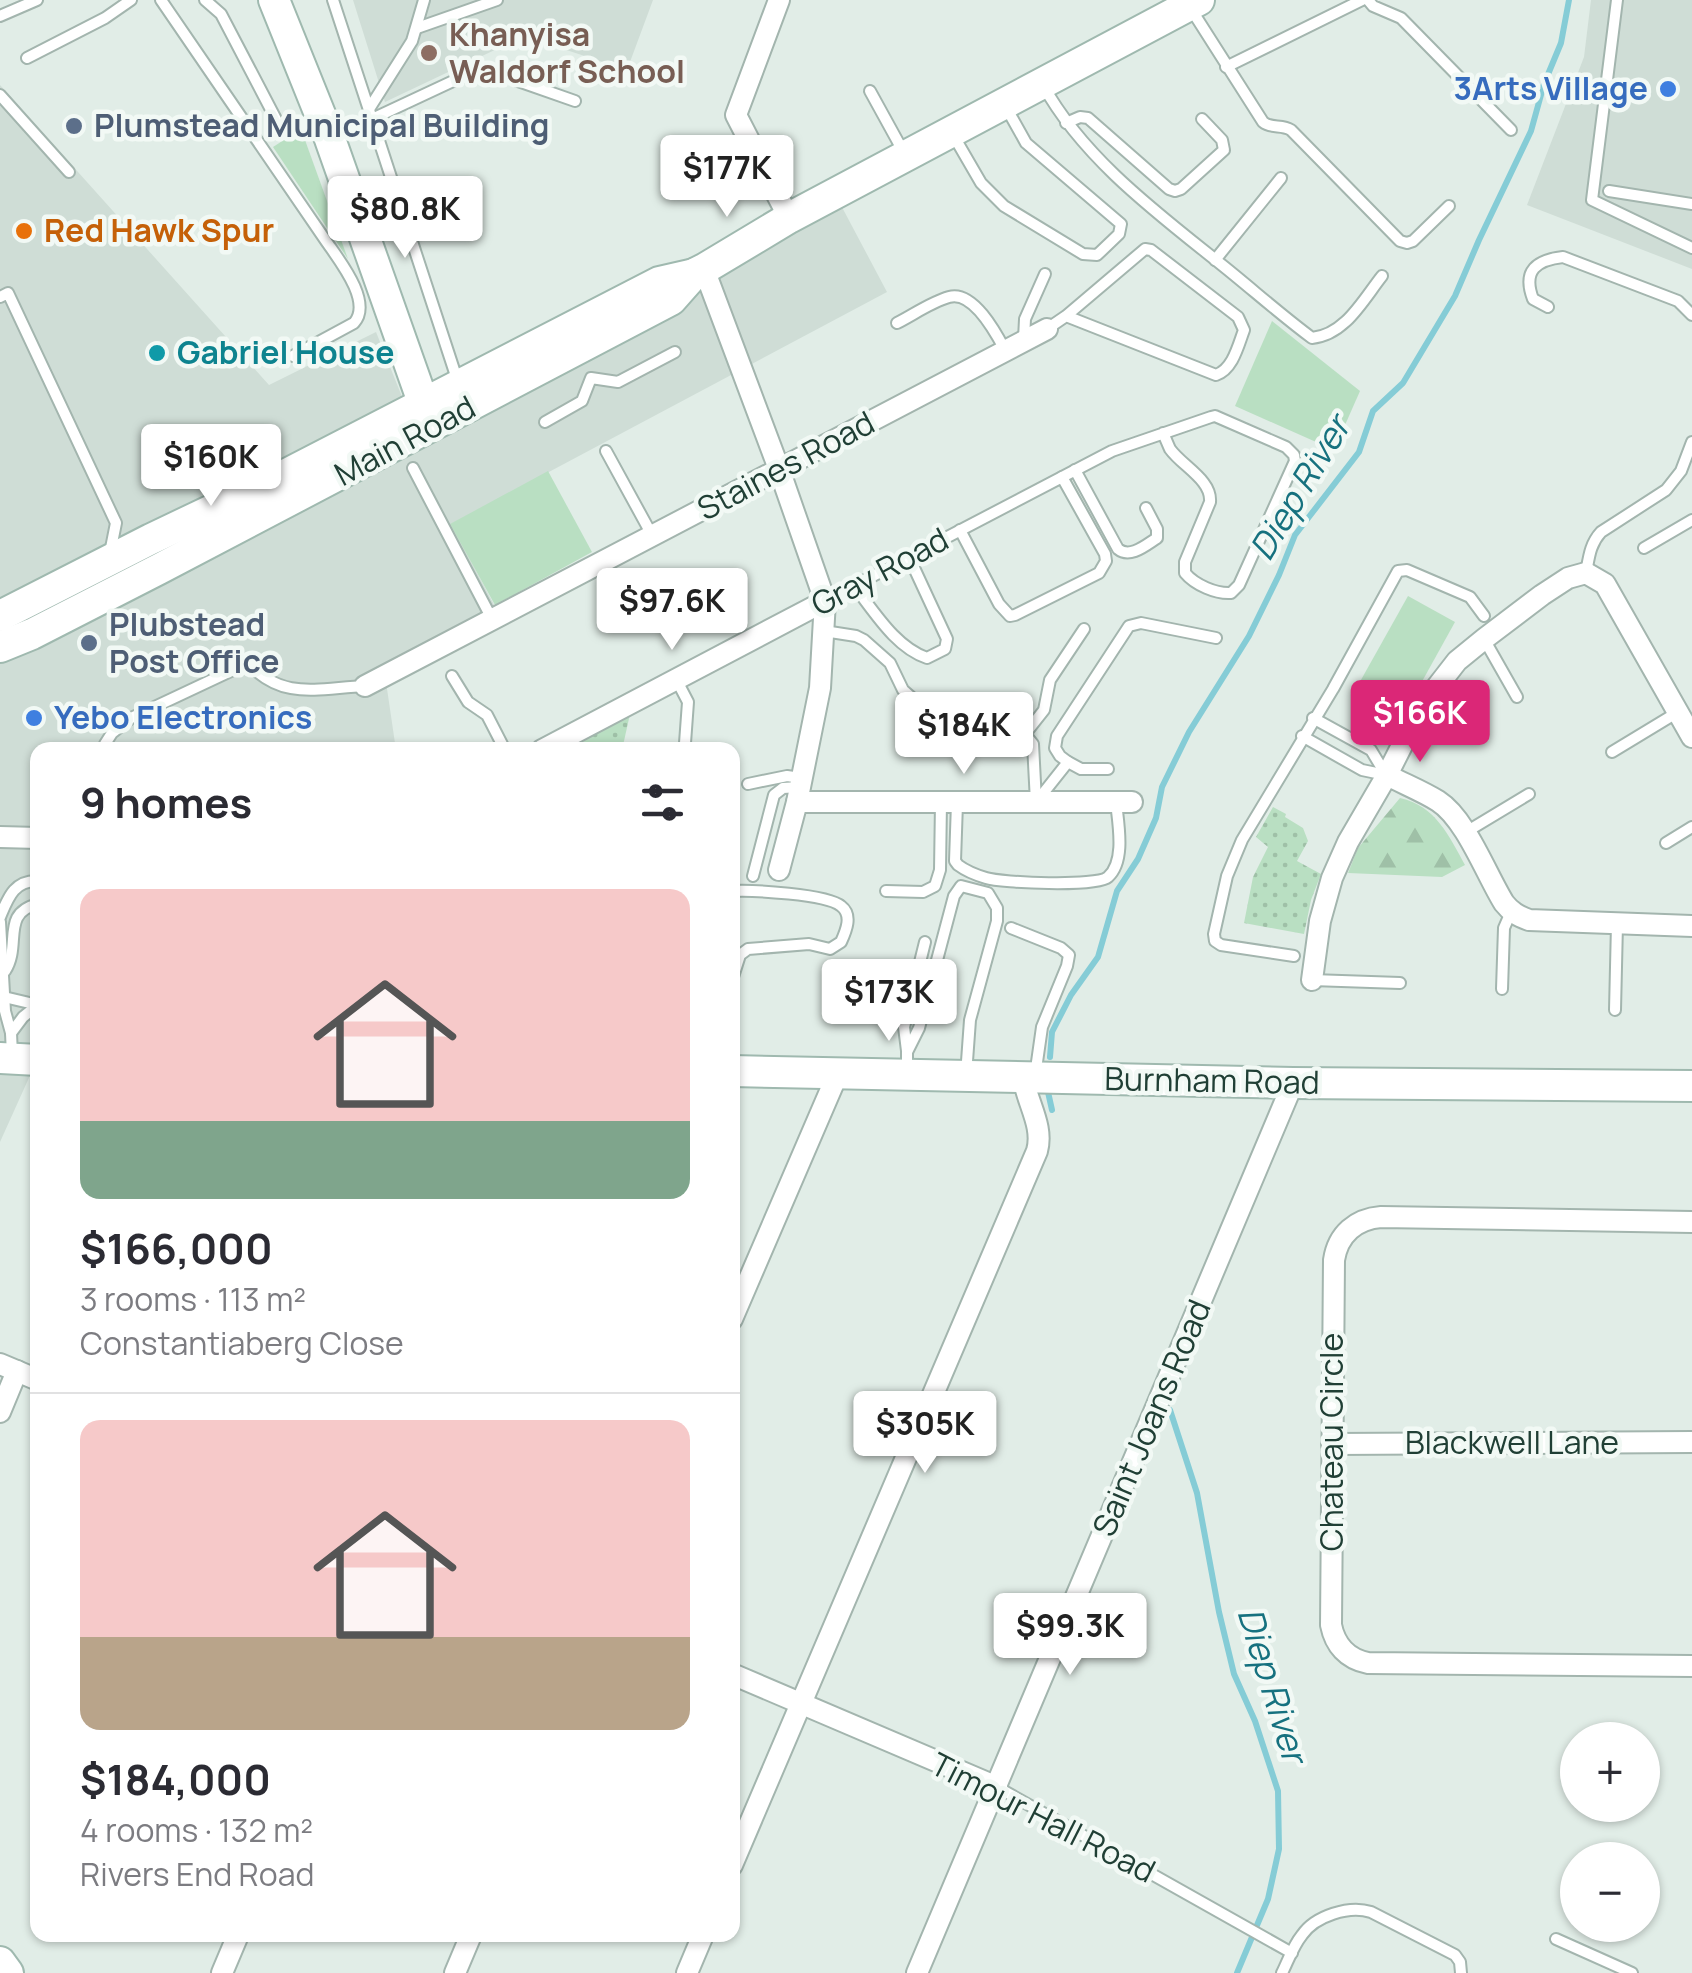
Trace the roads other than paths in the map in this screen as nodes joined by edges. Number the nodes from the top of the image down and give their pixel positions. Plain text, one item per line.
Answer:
1 (37, 0) edge
2 (131, 0) edge
3 (160, 0) edge
4 (205, 0) edge
5 (274, 0) edge
6 (333, 0) edge
7 (424, 0) edge
8 (497, 0) edge
9 (779, 0) edge
10 (1365, 0) edge
11 (1617, 0) edge
12 (1191, 2) edge
13 (0, 16) edge
14 (417, 28) junction
15 (27, 58) dead end
16 (1226, 67) junction
17 (1042, 84) junction
18 (870, 91) dead end
19 (0, 95) edge
20 (575, 100) dead end
21 (1004, 104) junction
22 (370, 114) junction
23 (1202, 119) dead end
24 (1066, 123) junction
25 (279, 124) dead end
26 (1511, 130) dead end
27 (952, 132) junction
28 (906, 156) junction
29 (69, 172) dead end
30 (1281, 178) dead end
31 (1609, 191) dead end
32 (1692, 204) edge
33 (1449, 206) dead end
34 (788, 218) junction
35 (1692, 248) edge
36 (1215, 260) junction
37 (699, 272) junction
38 (1046, 274) dead end
39 (1382, 276) dead end
40 (0, 297) edge
41 (1548, 307) dead end
42 (1692, 315) edge
43 (1066, 316) junction
44 (897, 323) dead end
45 (1047, 328) joint
46 (1014, 346) junction
47 (576, 350) junction
48 (675, 352) dead end
49 (292, 356) dead end
50 (591, 378) junction
51 (463, 396) junction
52 (427, 415) junction
53 (545, 422) dead end
54 (1163, 433) junction
55 (1692, 442) edge
56 (606, 451) dead end
57 (412, 468) dead end
58 (779, 469) junction
59 (1075, 470) junction
60 (1062, 477) junction
61 (1146, 508) dead end
62 (1692, 520) edge
63 (116, 524) junction
64 (960, 530) junction
65 (139, 534) junction
66 (652, 536) junction
67 (1644, 548) dead end
68 (908, 557) junction
69 (106, 562) junction
70 (1577, 575) junction
71 (854, 586) junction
72 (825, 601) junction
73 (0, 616) edge
74 (1484, 616) dead end
75 (493, 620) junction
76 (1084, 629) dead end
77 (824, 631) junction
78 (1216, 638) dead end
79 (1484, 638) junction
80 (0, 647) edge
81 (452, 676) dead end
82 (676, 679) junction
83 (364, 686) joint
84 (1517, 697) dead end
85 (996, 710) dead end
86 (1678, 712) junction
87 (1313, 718) junction
88 (943, 725) dead end
89 (1025, 734) junction
90 (1302, 736) junction
91 (1692, 737) edge
92 (108, 742) edge
93 (501, 742) edge
94 (557, 742) edge
95 (685, 742) edge
96 (1612, 752) dead end
97 (1068, 762) junction
98 (1108, 769) dead end
99 (1387, 776) junction
100 (748, 784) dead end
101 (800, 789) junction
102 (1530, 794) dead end
103 (949, 802) junction
104 (1036, 802) junction
105 (1124, 802) joint
106 (1692, 827) edge
107 (1465, 832) junction
108 (0, 836) edge
109 (30, 838) edge
110 (1666, 842) dead end
111 (779, 870) dead end
112 (753, 876) dead end
113 (30, 881) edge
114 (886, 891) dead end
115 (740, 892) edge
116 (30, 905) edge
117 (1511, 912) junction
118 (0, 919) edge
119 (1618, 924) junction
120 (1692, 926) edge
121 (1011, 928) dead end
122 (925, 942) dead end
123 (740, 956) edge
124 (1294, 956) dead end
125 (4, 972) junction
126 (1312, 980) joint
127 (1400, 983) dead end
128 (1502, 988) dead end
129 (4, 997) junction
130 (30, 1003) edge
131 (1615, 1010) dead end
132 (30, 1011) edge
133 (15, 1053) edge
134 (907, 1063) junction
135 (740, 1072) edge
136 (838, 1073) junction
137 (966, 1076) junction
138 (1041, 1077) junction
139 (1293, 1083) junction
140 (1692, 1086) edge
141 (1692, 1222) edge
142 (740, 1300) edge
143 (8, 1368) edge
144 (0, 1412) edge
145 (1692, 1442) edge
146 (1332, 1444) junction
147 (1692, 1666) edge
148 (740, 1677) edge
149 (801, 1704) junction
150 (997, 1787) junction
151 (740, 1846) edge
152 (1556, 1939) dead end
153 (235, 1942) edge
154 (468, 1942) edge
155 (700, 1942) edge
156 (1292, 1952) junction
157 (0, 1962) edge
158 (8, 1973) edge
159 (222, 1973) edge
160 (455, 1973) edge
161 (687, 1973) edge
162 (917, 1973) edge
163 (1282, 1973) edge
164 (1461, 1973) edge
165 (1632, 1973) edge

1 - 13 lane
2 - 15 lane
3 - 49 lane
4 - 25 lane
5 - 52 main road
6 - 22 lane
7 - 14 lane
8 - 14 lane
9 - 34 street
10 - 16 lane
10 - 26 lane
11 - 35 lane
12 - 16 lane
12 - 17 main road, Main Road
14 - 22 lane
16 - 33 lane
17 - 21 main road, Main Road
17 - 24 lane
18 - 28 lane
19 - 29 lane
20 - 22 lane
21 - 27 main road, Main Road
21 - 27 lane
22 - 51 lane
23 - 24 lane
24 - 36 lane
27 - 28 main road, Main Road
28 - 34 main road, Main Road
30 - 36 lane
31 - 32 lane
34 - 37 main road, Main Road
36 - 39 lane
37 - 47 main road, Main Road
37 - 51 main road, Main Road
37 - 58 street
38 - 46 lane
40 - 63 lane
41 - 42 lane
43 - 43 lane
43 - 45 lane
44 - 46 lane
45 - 46 street, Staines Road
46 - 58 street, Staines Road
47 - 50 lane
47 - 51 main road, Main Road
48 - 50 lane
50 - 53 lane
51 - 52 main road, Main Road
52 - 65 main road, Main Road
52 - 80 main road, Main Road
54 - 54 lane, Gray Road
54 - 59 lane, Gray Road
55 - 70 lane
56 - 66 lane
57 - 75 lane
58 - 66 street, Staines Road
58 - 72 street
59 - 60 lane, Gray Road
59 - 61 lane
60 - 64 lane, Gray Road
60 - 64 lane
62 - 67 lane
63 - 65 lane
63 - 69 lane
64 - 68 lane, Gray Road
65 - 69 main road, Main Road
66 - 75 street, Staines Road
68 - 71 lane, Gray Road
68 - 71 lane
69 - 73 main road, Main Road
70 - 79 street
70 - 86 street
71 - 72 lane, Gray Road
72 - 77 street
72 - 82 street, Gray Road
74 - 87 lane
75 - 83 street, Staines Road
76 - 89 lane
77 - 88 lane
77 - 101 street
78 - 97 lane
79 - 84 lane
79 - 99 street
81 - 93 lane
82 - 94 street, Gray Road
82 - 95 lane
83 - 92 lane
85 - 89 lane
86 - 91 street
86 - 96 lane
87 - 90 lane
87 - 99 lane
89 - 104 lane
90 - 99 lane
90 - 124 lane
97 - 98 lane
97 - 104 lane
99 - 107 street
99 - 126 street
100 - 101 lane
101 - 103 street
101 - 111 street
101 - 112 lane
102 - 107 lane
103 - 104 street
103 - 105 lane
103 - 114 lane
104 - 105 street
106 - 110 lane
107 - 117 street
108 - 109 street
113 - 118 lane
115 - 123 lane
116 - 125 lane
117 - 119 street
117 - 128 lane
118 - 125 lane
119 - 120 street
119 - 131 lane
121 - 138 lane
122 - 134 lane
125 - 129 lane
126 - 127 lane
129 - 130 lane
129 - 133 lane
132 - 133 lane
134 - 136 main road, Burnham Road
134 - 137 main road, Burnham Road
134 - 137 lane
135 - 136 main road, Burnham Road
136 - 142 street
137 - 138 main road, Burnham Road
138 - 139 main road, Burnham Road
138 - 149 street
139 - 140 main road, Burnham Road
139 - 150 street, Saint Joans Road
141 - 146 street, Chateau Circle
143 - 144 street
145 - 146 street, Blackwell Lane
146 - 147 street, Chateau Circle
148 - 149 street, Timour Hall Road
149 - 150 street, Timour Hall Road
149 - 151 street
150 - 156 lane, Timour Hall Road
150 - 162 street, Saint Joans Road
152 - 165 lane
153 - 159 street
154 - 160 street
155 - 161 street
156 - 163 lane
156 - 164 lane
157 - 158 main road

